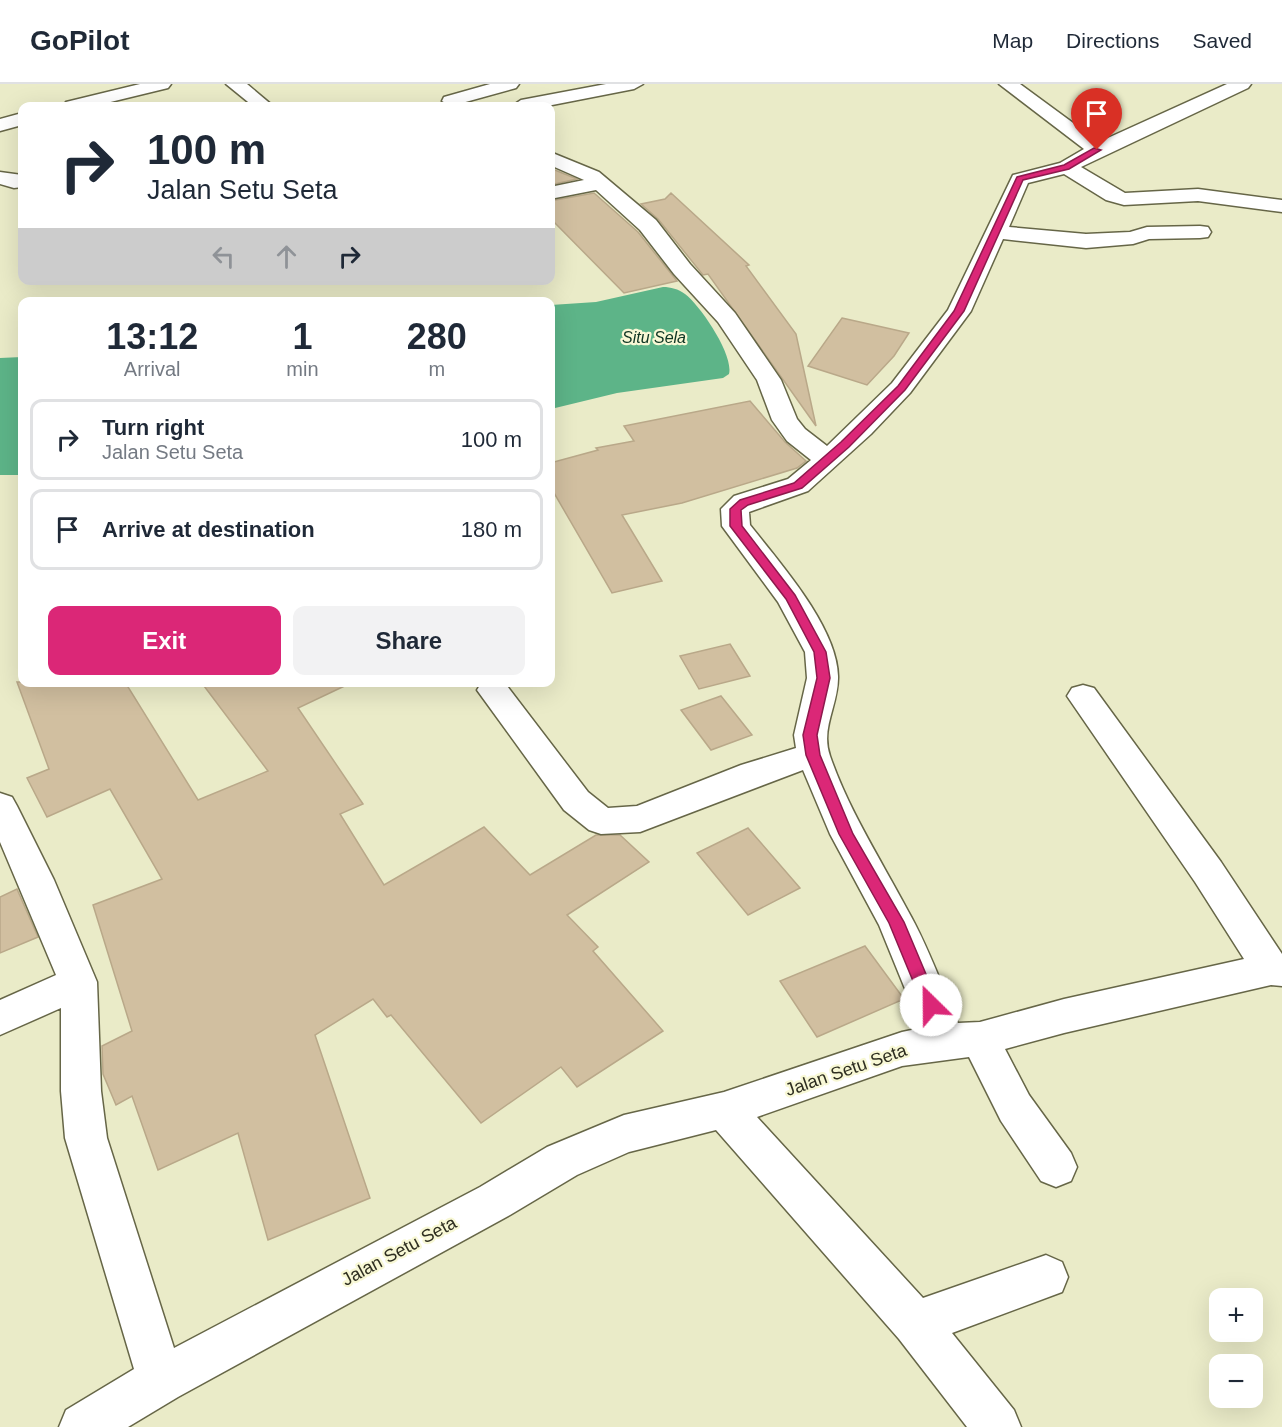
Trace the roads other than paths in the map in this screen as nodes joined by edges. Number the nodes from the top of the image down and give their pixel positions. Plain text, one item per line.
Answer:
1 (162, 84) edge
2 (235, 84) edge
3 (510, 84) edge
4 (634, 84) edge
5 (1008, 84) edge
6 (1242, 84) edge
7 (448, 99) edge
8 (89, 102) edge
9 (259, 102) edge
10 (542, 102) edge
11 (18, 120) edge
12 (0, 125) edge
13 (1097, 150) junction
14 (555, 160) edge
15 (1066, 167) junction
16 (0, 178) edge
17 (18, 182) edge
18 (601, 183) junction
19 (555, 192) edge
20 (1282, 206) edge
21 (997, 232) junction
22 (1200, 232) dead end
23 (828, 460) junction
24 (493, 690) dead end
25 (1083, 696) dead end
26 (813, 755) junction
27 (4, 823) edge
28 (1276, 969) edge
29 (78, 982) junction
30 (0, 1018) edge
31 (963, 1040) junction
32 (724, 1110) junction
33 (1056, 1167) dead end
34 (1046, 1276) dead end
35 (915, 1323) junction
36 (161, 1380) junction
37 (83, 1427) edge
38 (997, 1427) edge

1 - 8 street
2 - 9 street
3 - 7 street
4 - 10 street
5 - 13 street
6 - 13 street
11 - 12 street
13 - 15 street
14 - 18 street
15 - 20 street
15 - 21 street
16 - 17 street
18 - 19 street
18 - 23 street
21 - 22 street
21 - 23 street
23 - 26 street
24 - 26 street
25 - 28 street
26 - 31 street
27 - 29 street
28 - 31 street, Jalan Setu Seta
29 - 30 street
29 - 36 street
31 - 32 street, Jalan Setu Seta
31 - 33 street
32 - 35 street
32 - 36 street, Jalan Setu Seta
34 - 35 street
35 - 38 street
36 - 37 street, Jalan Setu Seta

